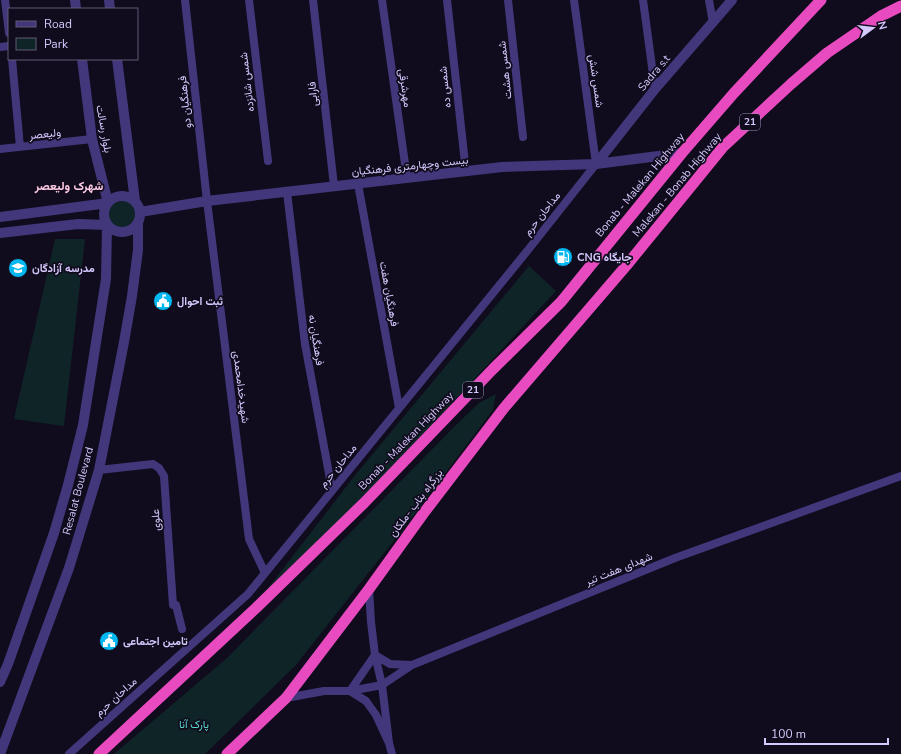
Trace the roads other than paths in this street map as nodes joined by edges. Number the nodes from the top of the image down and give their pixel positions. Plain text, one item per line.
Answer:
1 (5, 0) edge
2 (185, 0) edge
3 (248, 0) edge
4 (313, 0) edge
5 (382, 0) edge
6 (447, 0) edge
7 (508, 0) edge
8 (574, 0) edge
9 (643, 0) edge
10 (709, 0) edge
11 (732, 0) edge
12 (821, 0) edge
13 (901, 6) edge
14 (713, 23) junction
15 (8, 25) edge
16 (12, 60) edge
17 (82, 60) edge
18 (117, 60) edge
19 (655, 90) junction
20 (523, 137) dead end
21 (92, 140) junction
22 (20, 147) junction
23 (0, 149) edge
24 (682, 154) junction
25 (268, 161) dead end
26 (596, 164) junction
27 (466, 172) junction
28 (407, 178) junction
29 (358, 184) junction
30 (334, 186) junction
31 (287, 192) junction
32 (135, 201) junction
33 (207, 201) junction
34 (108, 203) junction
35 (140, 212) junction
36 (0, 217) edge
37 (138, 224) junction
38 (107, 225) junction
39 (0, 233) edge
40 (626, 266) joint
41 (399, 408) junction
42 (99, 470) junction
43 (901, 476) edge
44 (332, 490) junction
45 (265, 573) junction
46 (369, 589) junction
47 (182, 629) dead end
48 (375, 655) junction
49 (412, 665) junction
50 (0, 682) edge
51 (382, 685) junction
52 (350, 691) junction
53 (286, 698) junction
54 (390, 743) junction
55 (0, 753) edge
56 (69, 754) edge
57 (99, 754) edge
58 (228, 754) edge
59 (392, 754) edge

1 - 15 street
2 - 33 street, فرهنگیان دو
3 - 25 street, شمس شانزده
4 - 30 street, فارابی
5 - 28 street, مهرشرقی
6 - 27 street, شمس ده
7 - 20 street, شمس هشت
8 - 26 street, شمس شش
9 - 19 street
10 - 14 street
11 - 14 street, Sadra s.t
12 - 24 highway, Bonab - Malekan Highway / 21
13 - 40 highway, Malekan - Bonab Highway / 21
14 - 19 street, Sadra s.t
16 - 22 street
17 - 21 street, بلوار رسالت
18 - 32 street, بلوار رسالت
19 - 26 street, Sadra s.t
21 - 22 street, ولیعصر
21 - 34 street, بلوار رسالت
22 - 23 street, ولیعصر
24 - 26 street, بیست وچهارمتری فرهنگیان
24 - 57 highway, Bonab - Malekan Highway / 21
26 - 27 street, بیست وچهارمتری فرهنگیان
26 - 41 street, مداحان حرم
27 - 28 street, بیست وچهارمتری فرهنگیان
28 - 29 street, بیست وچهارمتری فرهنگیان
29 - 30 street, بیست وچهارمتری فرهنگیان
29 - 41 street, فرهنگیان هفت
30 - 31 street, بیست وچهارمتری فرهنگیان
31 - 33 street, بیست وچهارمتری فرهنگیان
31 - 44 street, فرهنگیان نه
32 - 34 street
32 - 35 street
33 - 35 street, بیست وچهارمتری فرهنگیان
33 - 45 street, شهیدخدامحمدی
34 - 36 street
34 - 38 street
35 - 37 street
37 - 38 street
37 - 42 street, Resalat Boulevard
38 - 39 street
38 - 50 street, Resalat Boulevard
40 - 46 highway, بزرگراه بناب -ملکان / 21
41 - 44 street, مداحان حرم
42 - 47 street, علوی
42 - 55 street, Resalat Boulevard
43 - 49 street, شهدای هفت تیر
44 - 45 street, مداحان حرم
45 - 56 street, مداحان حرم
46 - 48 street
46 - 53 highway, بزرگراه بناب -ملکان / 21
48 - 49 street
48 - 51 street
48 - 52 street
49 - 51 street, شهدای هفت تیر
51 - 52 street, شهدای هفت تیر
51 - 54 street
52 - 53 street, شهدای هفت تیر
52 - 54 street
53 - 58 highway, بزرگراه بناب -ملکان / 21
54 - 59 street

